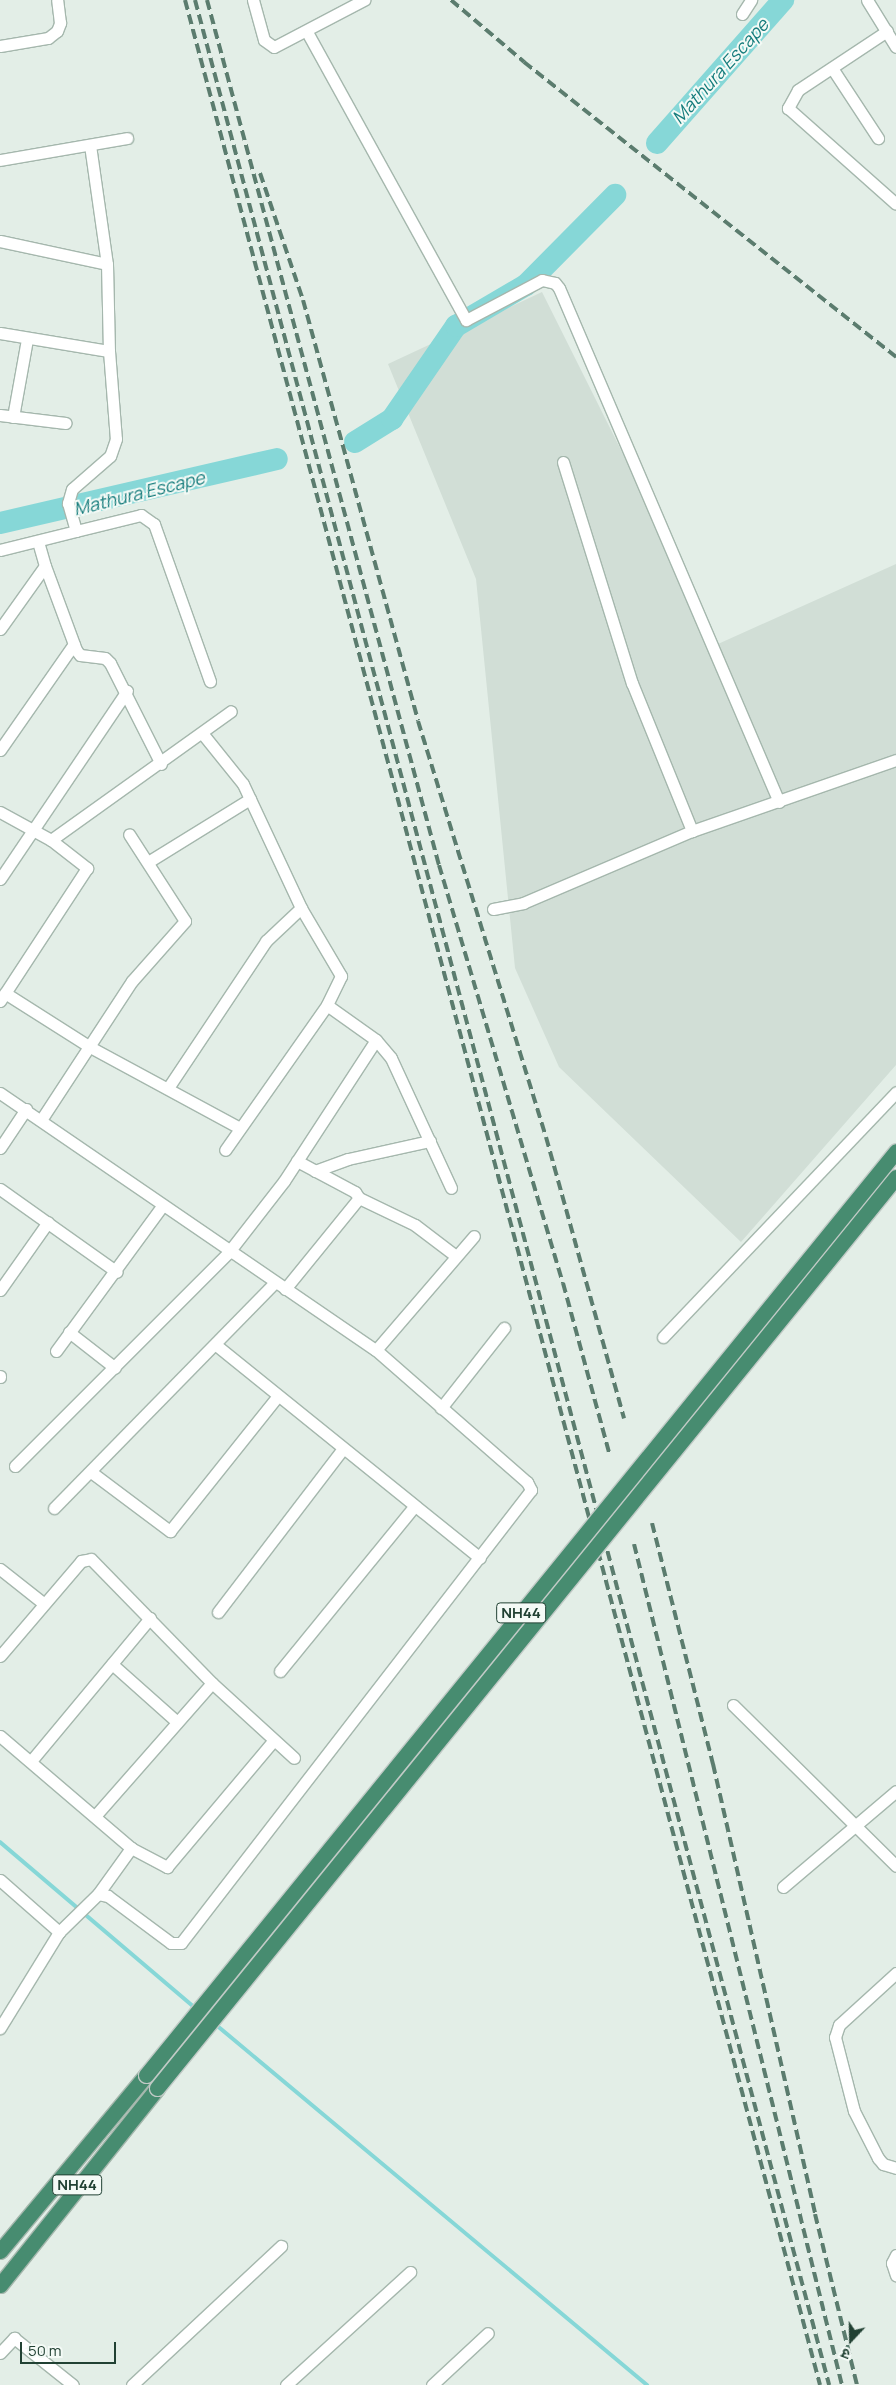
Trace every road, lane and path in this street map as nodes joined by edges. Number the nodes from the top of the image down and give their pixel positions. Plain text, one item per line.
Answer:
1 (57, 0) edge
2 (253, 0) edge
3 (364, 0) edge
4 (751, 0) edge
5 (867, 0) edge
6 (742, 14) dead end
7 (887, 31) junction
8 (306, 32) junction
9 (0, 46) edge
10 (896, 47) edge
11 (832, 68) junction
12 (127, 138) dead end
13 (878, 138) dead end
14 (90, 145) junction
15 (0, 160) edge
16 (896, 204) edge
17 (0, 242) edge
18 (106, 264) junction
19 (0, 333) edge
20 (27, 339) junction
21 (108, 351) junction
22 (0, 415) edge
23 (13, 417) junction
24 (66, 423) dead end
25 (563, 462) dead end
26 (75, 527) junction
27 (38, 542) junction
28 (0, 550) edge
29 (45, 566) junction
30 (0, 629) edge
31 (74, 644) junction
32 (210, 681) dead end
33 (127, 692) junction
34 (231, 710) dead end
35 (202, 733) junction
36 (0, 750) edge
37 (896, 760) edge
38 (161, 764) junction
39 (250, 799) junction
40 (779, 802) junction
41 (0, 812) edge
42 (33, 830) junction
43 (692, 831) junction
44 (129, 834) dead end
45 (51, 840) junction
46 (148, 862) junction
47 (0, 879) edge
48 (301, 908) junction
49 (493, 909) dead end
50 (3, 997) edge
51 (327, 1005) junction
52 (376, 1040) junction
53 (90, 1047) junction
54 (168, 1088) junction
55 (896, 1092) edge
56 (0, 1094) edge
57 (26, 1109) junction
58 (41, 1120) junction
59 (240, 1128) junction
60 (430, 1141) junction
61 (0, 1148) edge
62 (225, 1150) dead end
63 (896, 1152) edge
64 (297, 1161) junction
65 (315, 1171) junction
66 (896, 1177) edge
67 (451, 1188) dead end
68 (0, 1189) edge
69 (359, 1198) junction
70 (162, 1206) junction
71 (48, 1222) junction
72 (474, 1236) dead end
73 (228, 1253) junction
74 (456, 1256) junction
75 (117, 1272) junction
76 (274, 1282) junction
77 (285, 1288) junction
78 (0, 1290) edge
79 (504, 1328) dead end
80 (69, 1332) junction
81 (663, 1337) dead end
82 (216, 1345) junction
83 (376, 1350) junction
84 (56, 1351) dead end
85 (115, 1368) junction
86 (277, 1397) junction
87 (441, 1408) junction
88 (342, 1450) junction
89 (15, 1466) dead end
90 (91, 1472) junction
91 (54, 1508) dead end
92 (413, 1508) junction
93 (480, 1558) junction
94 (0, 1569) edge
95 (43, 1603) junction
96 (218, 1612) dead end
97 (150, 1618) junction
98 (0, 1656) edge
99 (112, 1664) junction
100 (280, 1671) dead end
101 (212, 1683) junction
102 (733, 1705) dead end
103 (177, 1722) junction
104 (0, 1736) edge
105 (273, 1741) junction
106 (294, 1758) dead end
107 (31, 1761) junction
108 (896, 1791) edge
109 (94, 1816) junction
110 (855, 1823) junction
111 (131, 1848) junction
112 (896, 1866) edge
113 (0, 1880) edge
114 (783, 1887) dead end
115 (98, 1894) junction
116 (59, 1932) junction
117 (896, 1973) edge
118 (0, 2028) edge
119 (896, 2168) edge
120 (281, 2246) dead end
121 (0, 2251) edge
122 (896, 2255) edge
123 (410, 2272) dead end
124 (896, 2275) edge
125 (0, 2285) edge
126 (488, 2333) dead end
127 (0, 2354) edge
128 (73, 2385) edge
129 (132, 2385) edge
130 (286, 2385) edge
131 (432, 2385) edge

1 - 9 street
2 - 8 street
3 - 8 street
4 - 6 street
5 - 7 street
7 - 10 street
7 - 11 street
8 - 40 street
11 - 13 street
11 - 16 street
12 - 14 street
14 - 15 street
14 - 18 street
17 - 18 street
18 - 21 street
19 - 20 street
20 - 21 street
20 - 23 street
21 - 26 street
22 - 23 street
23 - 24 street
25 - 43 street
26 - 27 street
26 - 32 street
27 - 28 street
27 - 29 street
29 - 30 street
29 - 31 street
31 - 33 street
31 - 36 street
33 - 38 street
33 - 42 street
34 - 35 street
35 - 38 street
35 - 39 street
37 - 40 street
38 - 45 street
39 - 46 street
39 - 48 street
40 - 43 street
41 - 42 street
42 - 45 street
42 - 47 street
43 - 49 street
44 - 46 street
45 - 50 street
46 - 53 street
48 - 51 street
48 - 54 street
50 - 53 street
51 - 52 street
51 - 59 street
52 - 60 street
52 - 64 street
53 - 54 street
53 - 58 street
54 - 59 street
55 - 81 street
56 - 57 street
57 - 58 street
57 - 61 street
58 - 70 street
59 - 62 street
60 - 65 street
60 - 67 street
63 - 121 highway, NH44, bridge
64 - 65 street
64 - 73 street
65 - 69 street
66 - 125 highway, NH44, bridge
68 - 71 street
69 - 74 street
69 - 77 street
70 - 73 street
70 - 75 street
71 - 75 street
71 - 78 street
72 - 74 street
73 - 76 street
73 - 85 street
74 - 83 street
75 - 80 street
76 - 77 street
76 - 82 street
77 - 83 street
79 - 87 street
80 - 84 street
80 - 85 street
82 - 86 street
82 - 90 street
83 - 87 street
85 - 89 street
86 - 88 street
86 - 90 street
87 - 93 street
88 - 92 street
88 - 96 street
90 - 91 street
92 - 93 street
92 - 100 street
93 - 115 street
94 - 95 street
95 - 97 street
95 - 98 street
97 - 99 street
97 - 101 street
99 - 103 street
99 - 107 street
101 - 103 street
101 - 105 street
102 - 110 street
103 - 109 street
104 - 107 street
105 - 106 street
105 - 111 street
107 - 109 street
108 - 110 street
109 - 111 street
110 - 112 street
110 - 114 street
111 - 115 street
113 - 116 street
115 - 116 street
116 - 118 street
117 - 119 street
120 - 129 street
122 - 124 street
123 - 130 street
126 - 131 street
127 - 128 street

